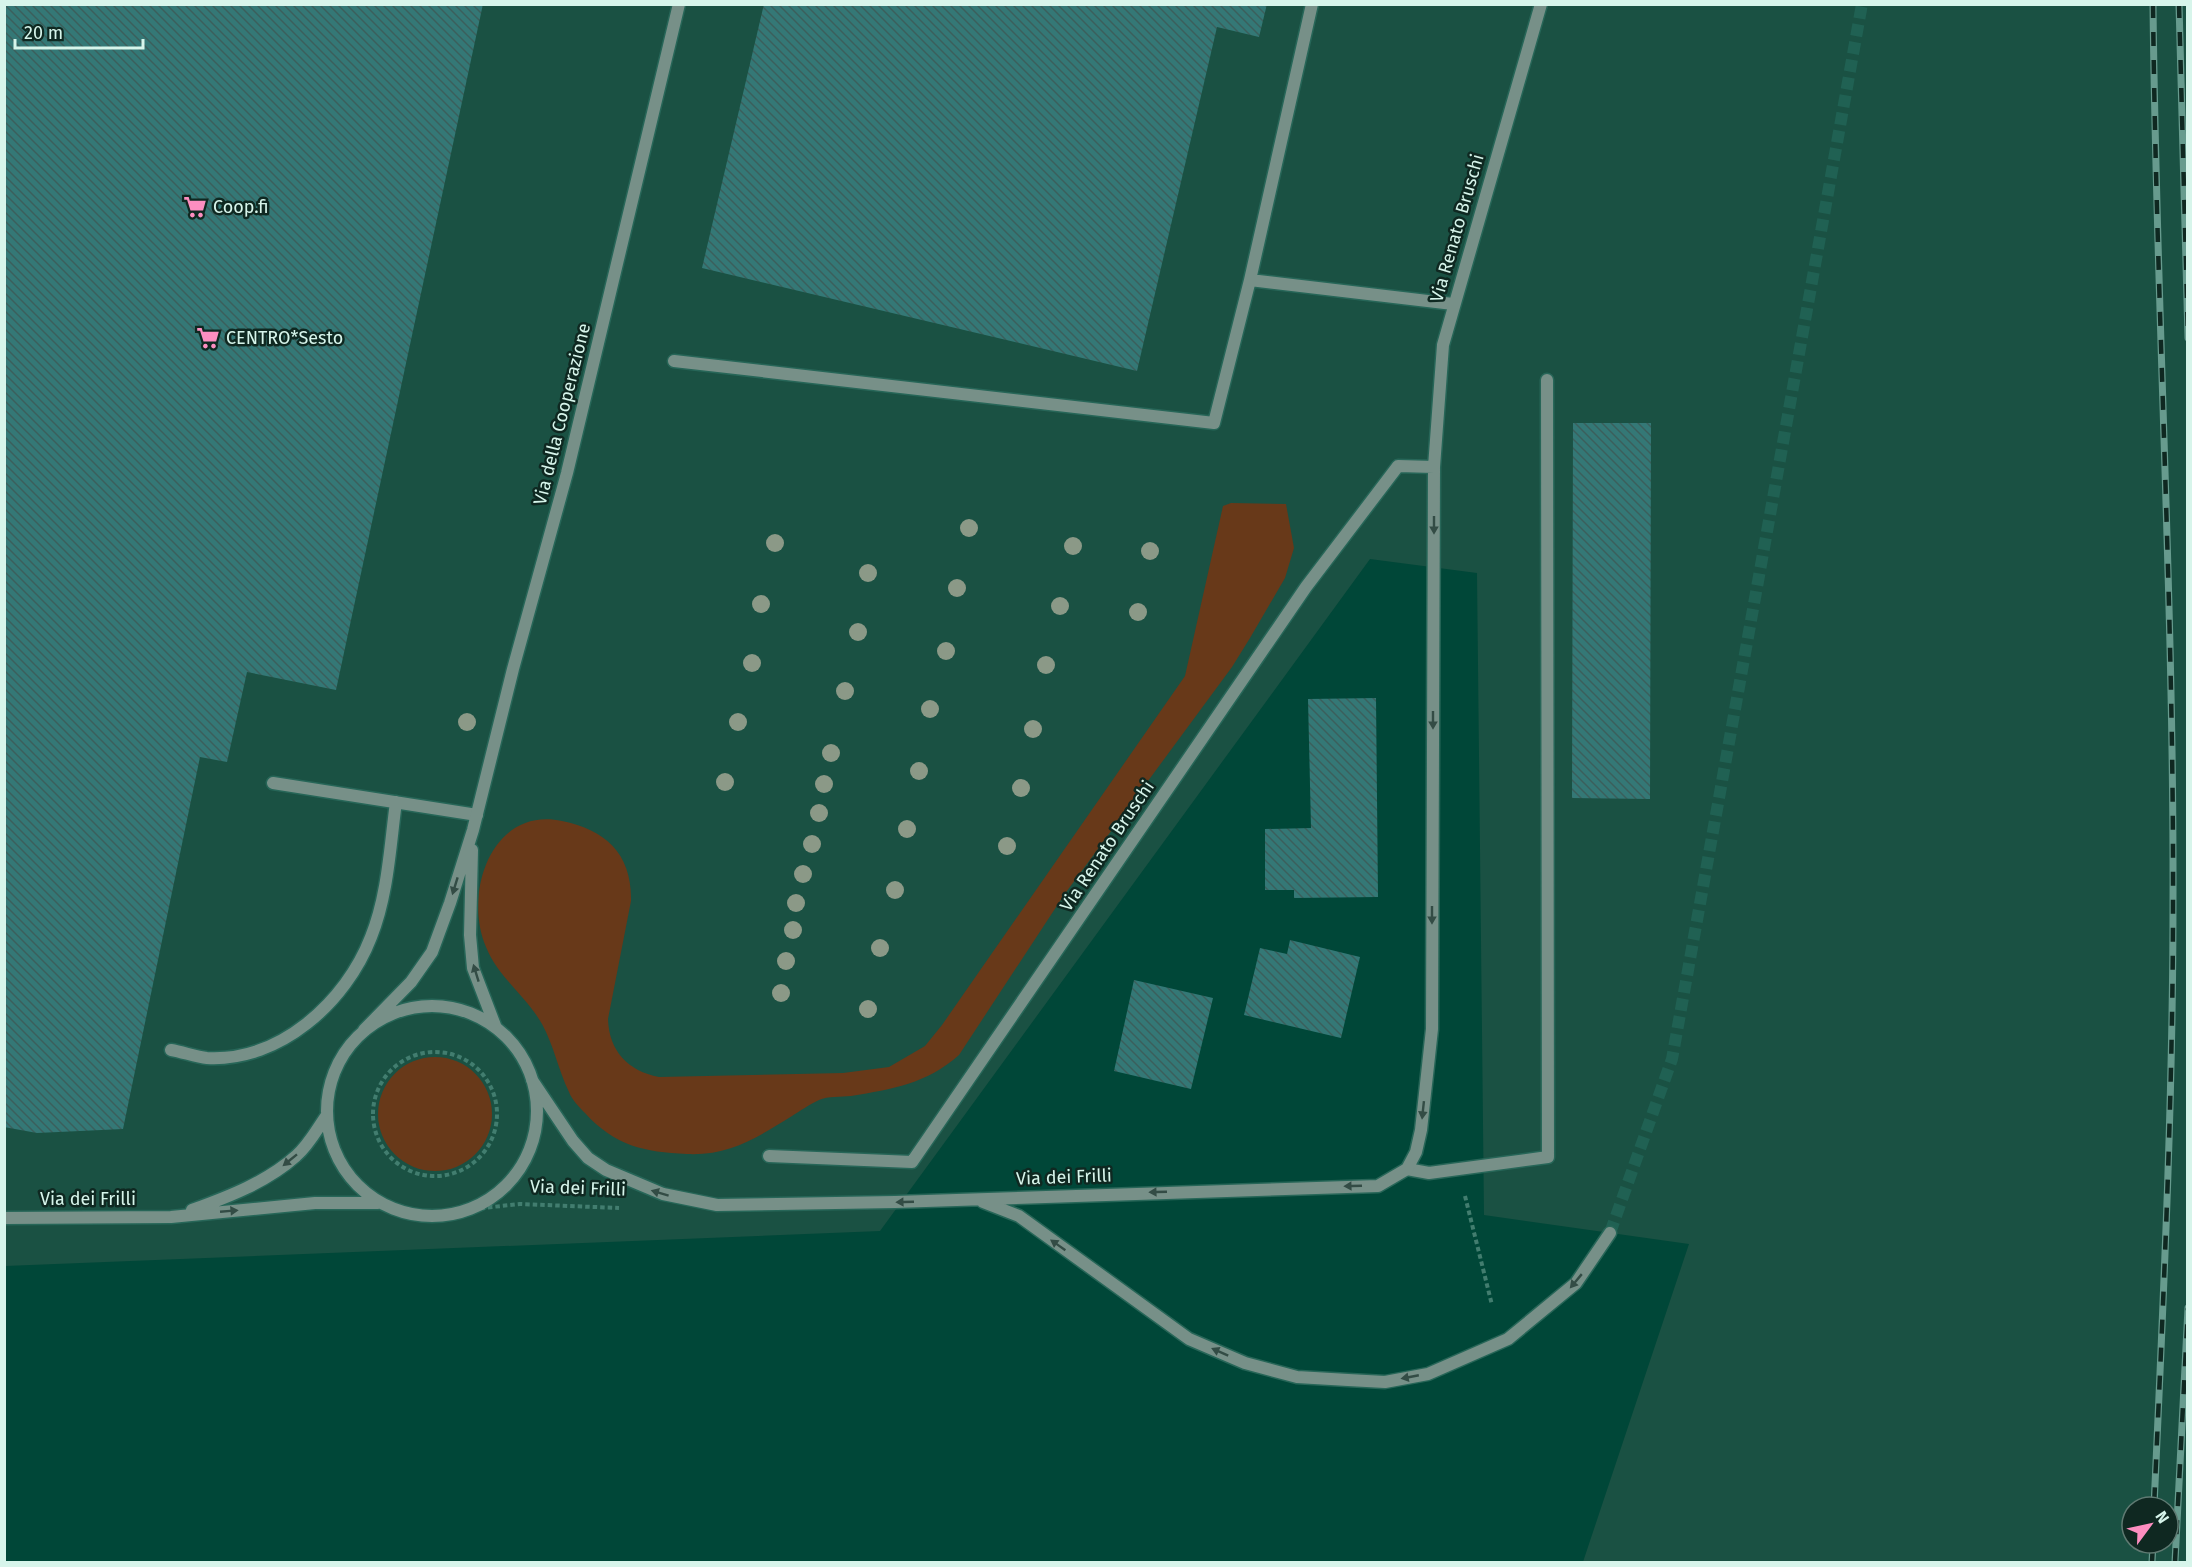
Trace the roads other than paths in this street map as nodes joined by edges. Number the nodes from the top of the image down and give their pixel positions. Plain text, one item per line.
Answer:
1 (679, 4) edge
2 (1312, 4) edge
3 (1541, 4) edge
4 (1251, 280) junction
5 (1453, 304) junction
6 (674, 361) dead end
7 (1547, 380) dead end
8 (1434, 466) junction
9 (273, 783) dead end
10 (396, 802) junction
11 (477, 815) junction
12 (472, 830) junction
13 (496, 1028) junction
14 (364, 1030) junction
15 (171, 1050) dead end
16 (532, 1080) junction
17 (327, 1115) junction
18 (769, 1156) dead end
19 (1407, 1169) junction
20 (963, 1200) junction
21 (380, 1203) junction
22 (171, 1217) junction
23 (4, 1218) edge
24 (1610, 1233) tunnel mouth

1 - 11 street, Via della Cooperazione
2 - 4 street
3 - 5 street, Via Renato Bruschi
4 - 5 street
4 - 6 street
5 - 8 street, Via Renato Bruschi
7 - 19 street
8 - 18 street, Via Renato Bruschi
8 -> 19 street, Via Renato Bruschi
9 - 10 street
10 - 11 street
10 - 15 street
11 - 12 street, Via della Cooperazione
13 -> 12 street, Via della Cooperazione
12 -> 14 street, Via della Cooperazione
13 - 14 street, Via dei Frilli
13 - 16 street, Via dei Frilli
14 - 17 street, Via dei Frilli
20 -> 16 street, Via dei Frilli
16 - 21 street, Via dei Frilli
17 - 21 street, Via dei Frilli
17 -> 22 street, Via dei Frilli
19 -> 20 street, Via dei Frilli
24 -> 20 street
22 -> 21 street, Via dei Frilli
22 - 23 street, Via dei Frilli

